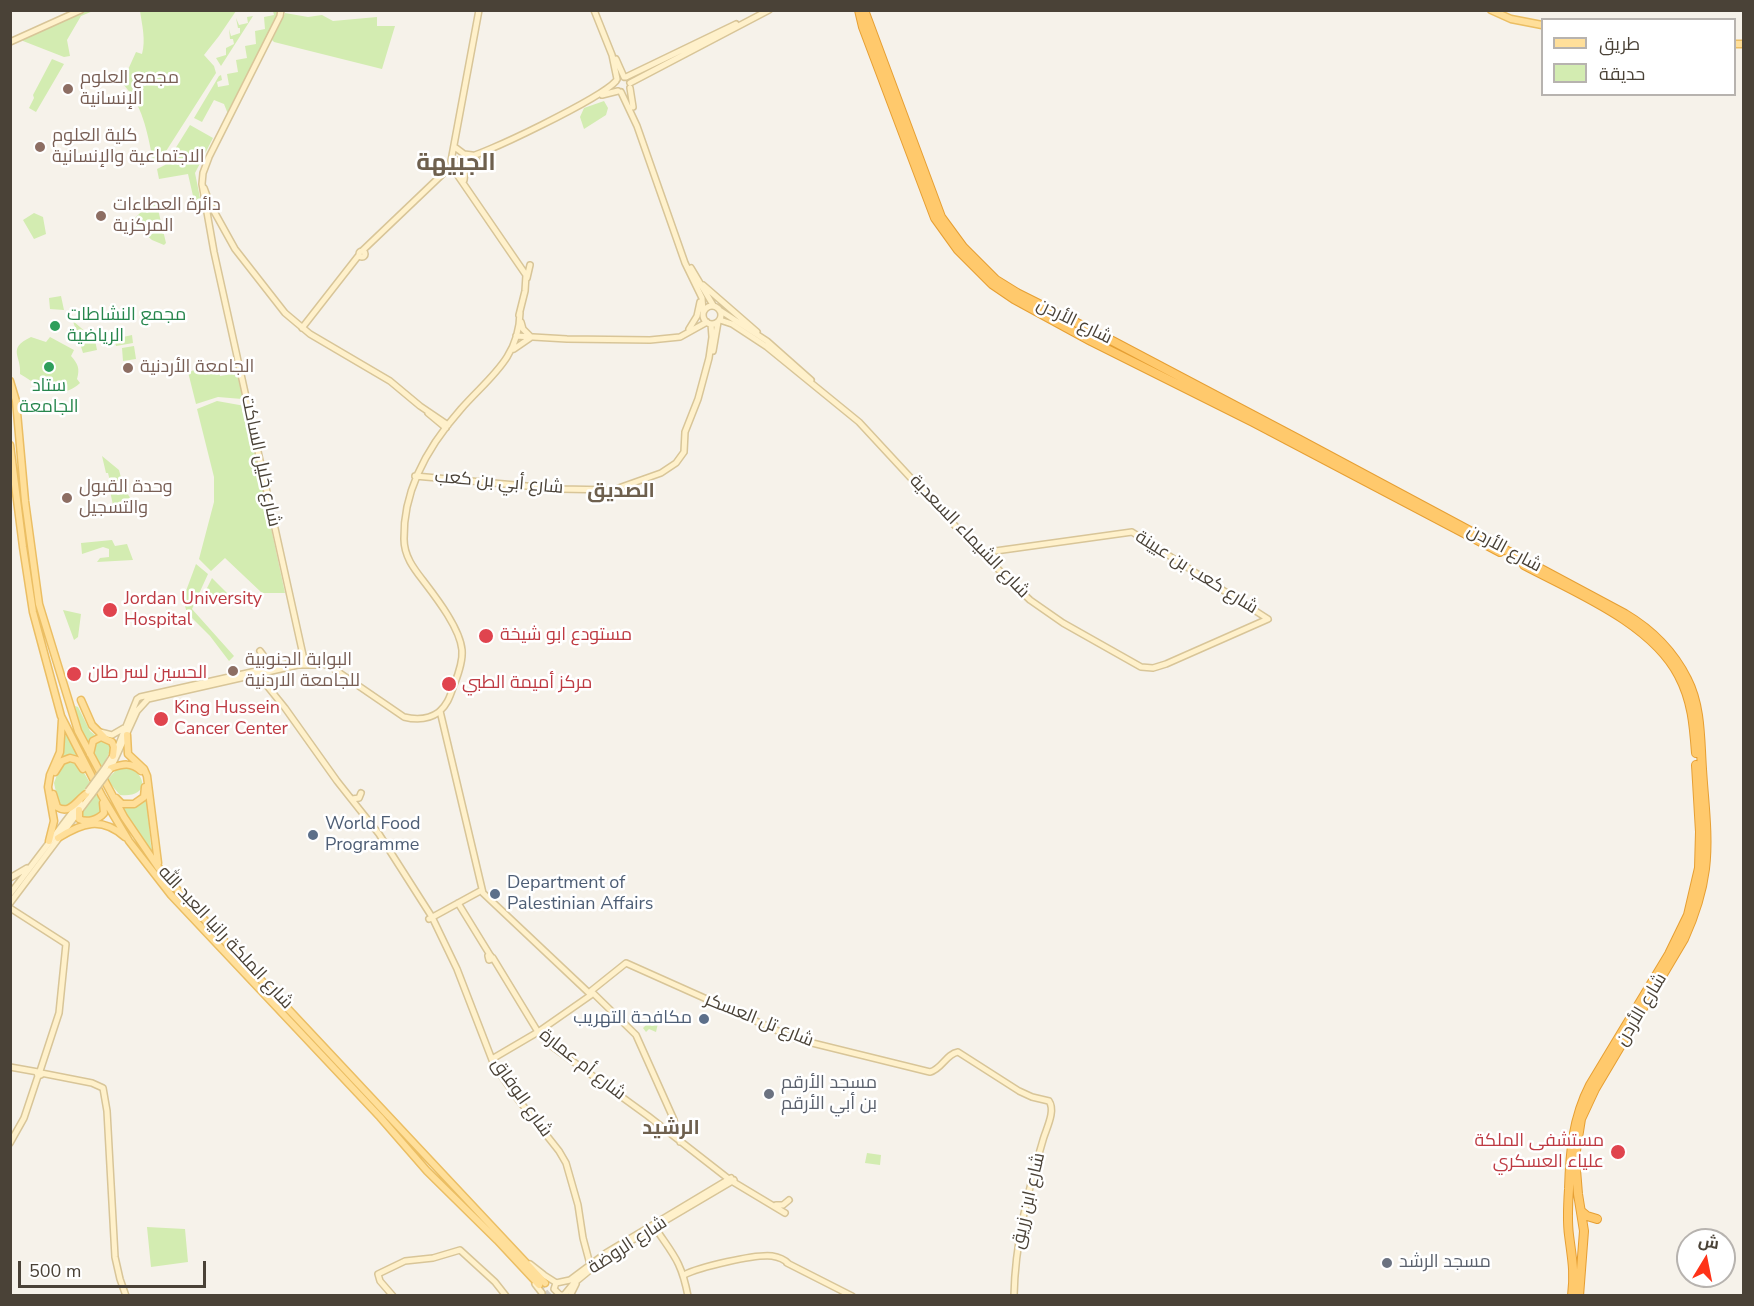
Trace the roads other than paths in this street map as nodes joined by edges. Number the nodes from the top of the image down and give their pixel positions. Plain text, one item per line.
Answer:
1 (74, 10) edge
2 (81, 10) edge
3 (281, 10) edge
4 (479, 10) edge
5 (595, 10) edge
6 (762, 10) edge
7 (769, 10) edge
8 (859, 10) edge
9 (864, 10) edge
10 (1491, 10) edge
11 (1497, 10) edge
12 (1541, 23) edge
13 (1541, 23) edge
14 (10, 41) edge
15 (625, 77) junction
16 (616, 80) junction
17 (630, 85) junction
18 (620, 91) junction
19 (457, 133) junction
20 (456, 148) junction
21 (477, 157) junction
22 (460, 163) junction
23 (452, 167) junction
24 (464, 180) junction
25 (469, 192) junction
26 (207, 205) junction
27 (518, 263) junction
28 (691, 272) junction
29 (525, 275) junction
30 (698, 285) junction
31 (713, 305) junction
32 (721, 311) junction
33 (703, 313) junction
34 (520, 315) junction
35 (1062, 316) junction
36 (714, 322) junction
37 (302, 328) junction
38 (689, 329) junction
39 (516, 335) junction
40 (531, 337) junction
41 (677, 337) junction
42 (762, 338) junction
43 (1091, 341) junction
44 (1124, 347) junction
45 (512, 350) junction
46 (1159, 374) junction
47 (489, 380) junction
48 (10, 381) edge
49 (813, 384) junction
50 (447, 427) junction
51 (10, 445) edge
52 (416, 476) junction
53 (31, 526) dead end
54 (30, 543) junction
55 (981, 553) junction
56 (300, 643) junction
57 (260, 651) dead end
58 (303, 651) junction
59 (314, 661) junction
60 (303, 663) junction
61 (1141, 667) joint
62 (262, 671) junction
63 (336, 671) junction
64 (249, 676) junction
65 (265, 682) junction
66 (81, 699) joint
67 (440, 711) junction
68 (61, 716) junction
69 (89, 719) junction
70 (130, 721) junction
71 (76, 725) junction
72 (127, 735) junction
73 (105, 738) junction
74 (90, 755) junction
75 (113, 756) junction
76 (108, 769) junction
77 (91, 779) junction
78 (109, 790) junction
79 (88, 793) junction
80 (361, 793) dead end
81 (102, 796) junction
82 (352, 799) junction
83 (79, 810) junction
84 (58, 838) junction
85 (49, 841) junction
86 (129, 841) junction
87 (31, 865) junction
88 (158, 867) junction
89 (10, 878) edge
90 (482, 891) junction
91 (10, 894) edge
92 (10, 903) edge
93 (457, 905) junction
94 (10, 908) edge
95 (431, 919) junction
96 (591, 993) junction
97 (538, 1032) junction
98 (492, 1059) junction
99 (10, 1066) edge
100 (39, 1074) junction
101 (1052, 1108) joint
102 (671, 1114) junction
103 (672, 1122) junction
104 (657, 1123) junction
105 (666, 1128) junction
106 (678, 1138) junction
107 (10, 1143) edge
108 (732, 1180) junction
109 (789, 1200) dead end
110 (776, 1205) junction
111 (1580, 1209) junction
112 (1568, 1210) junction
113 (1598, 1219) dead end
114 (491, 1223) junction
115 (655, 1225) junction
116 (584, 1232) junction
117 (590, 1254) junction
118 (600, 1257) junction
119 (1577, 1263) junction
120 (592, 1266) junction
121 (683, 1273) junction
122 (556, 1282) junction
123 (540, 1284) junction
124 (541, 1295) edge
125 (567, 1295) edge
126 (126, 1296) edge
127 (393, 1296) edge
128 (506, 1296) edge
129 (688, 1296) edge
130 (852, 1296) edge
131 (1014, 1296) edge
132 (1572, 1296) edge
133 (1579, 1296) edge

1 - 14 street
2 - 14 street
3 - 26 street, شارع خليل الساكت
4 - 19 street
5 - 15 street
5 - 16 street
6 - 15 street
7 - 17 street
8 - 43 highway, شارع الأردن
9 - 35 highway, شارع الأردن
10 - 12 main road
11 - 13 main road
15 - 16 street
15 - 17 street
16 - 18 street
16 - 21 street
17 - 18 street
17 - 28 street
18 - 21 street
18 - 28 street
19 - 20 street
19 - 23 street
20 - 21 street
20 - 22 street
21 - 22 street
21 - 24 street
22 - 23 street
22 - 23 street
22 - 24 street
23 - 25 street
23 - 37 street
24 - 25 street
25 - 27 street
26 - 37 street
26 - 56 street, شارع خليل الساكت
27 - 29 street
27 - 29 street
28 - 30 street
29 - 34 street
30 - 31 street
30 - 33 street
30 - 38 street
30 - 42 street
31 - 32 street, شارع الشيماء السعدية
31 - 33 street
32 - 36 street
32 - 42 street, شارع الشيماء السعدية
33 - 36 street
33 - 38 street
34 - 39 street
34 - 40 street
35 - 43 highway
35 - 44 highway, شارع الأردن
36 - 41 street
36 - 49 street, شارع الشيماء السعدية
36 - 52 street, شارع أبي بن كعب
37 - 50 street
38 - 41 street
39 - 40 street
39 - 45 street
39 - 47 street
40 - 41 street
40 - 45 street
42 - 49 street, شارع الشيماء السعدية
43 - 46 highway, شارع الأردن
44 - 46 highway
44 - 111 highway, شارع الأردن
45 - 47 street
46 - 112 highway, شارع الأردن
47 - 50 street
48 - 54 main road, شارع الملكة رانيا العبد الله
49 - 55 street, شارع الشيماء السعدية
50 - 52 street
51 - 68 main road, شارع الملكة رانيا العبد الله
52 - 67 street
53 - 54 main road
54 - 71 main road, شارع الملكة رانيا العبد الله
55 - 61 street, شارع الشيماء السعدية
55 - 61 street, شارع كعب بن عيينة
56 - 58 street, شارع خليل الساكت
56 - 60 street, شارع خليل الساكت
57 - 62 street, شارع الوفاق
58 - 59 street
58 - 60 street, شارع خليل الساكت
59 - 60 street
59 - 63 street
60 - 62 street
60 - 63 street
62 - 64 street
62 - 65 street, شارع الوفاق
62 - 65 street
62 - 70 street
63 - 67 street
64 - 65 street
64 - 70 street
65 - 82 street, شارع الوفاق
66 - 69 main road
66 - 70 street
67 - 90 street
68 - 77 main road, شارع الملكة رانيا العبد الله
68 - 85 main road
69 - 71 main road
69 - 73 main road
70 - 72 street
70 - 75 street
71 - 74 main road, شارع الملكة رانيا العبد الله
72 - 76 street
72 - 88 main road
73 - 74 main road
73 - 75 main road
74 - 78 main road, شارع الملكة رانيا العبد الله
75 - 76 street
76 - 78 main road
76 - 79 street, bridge
77 - 79 main road
77 - 81 main road, شارع الملكة رانيا العبد الله
78 - 88 main road, شارع الملكة رانيا العبد الله
79 - 83 street
79 - 85 street
80 - 82 street
81 - 83 main road
81 - 86 main road, شارع الملكة رانيا العبد الله
82 - 95 street, شارع الوفاق
83 - 84 street
84 - 86 main road
84 - 92 street
85 - 87 street
86 - 123 main road, شارع الملكة رانيا العبد الله
87 - 89 street
87 - 91 street
88 - 114 main road, شارع الملكة رانيا العبد الله
90 - 93 street
90 - 96 street
93 - 95 street
93 - 97 street, شارع أم عمارة
94 - 100 street
95 - 98 street, شارع الوفاق
96 - 97 street
96 - 101 street, شارع تل العسكر
96 - 102 street
97 - 98 street
97 - 104 street, شارع أم عمارة
98 - 116 street, شارع الوفاق
99 - 100 street
100 - 107 street
100 - 126 street
101 - 131 street, شارع ابن زريق
102 - 103 street
102 - 106 street
103 - 105 street
103 - 106 street
104 - 105 street, شارع أم عمارة
104 - 106 street, شارع أم عمارة
105 - 106 street, شارع أم عمارة
106 - 108 street, شارع أم عمارة
108 - 110 street, شارع أم عمارة
108 - 110 street, شارع أم عمارة
108 - 115 street, شارع الروضة
109 - 110 street
111 - 112 highway
111 - 113 highway
111 - 119 highway, شارع الأردن
112 - 119 highway, شارع الأردن
114 - 122 street
114 - 123 main road, شارع الملكة رانيا العبد الله
115 - 118 street, شارع الروضة
115 - 120 street, شارع الروضة
115 - 121 street
116 - 117 street, شارع الوفاق
116 - 120 street, شارع الوفاق
117 - 118 street
117 - 120 street, شارع الوفاق
118 - 120 street, شارع الروضة
119 - 132 highway, شارع الأردن
119 - 133 highway, شارع الأردن
120 - 122 street, شارع الروضة
120 - 125 street, شارع الروضة
121 - 129 street
121 - 130 street
122 - 124 street, شارع الروضة
122 - 125 street
123 - 124 street
127 - 128 street

